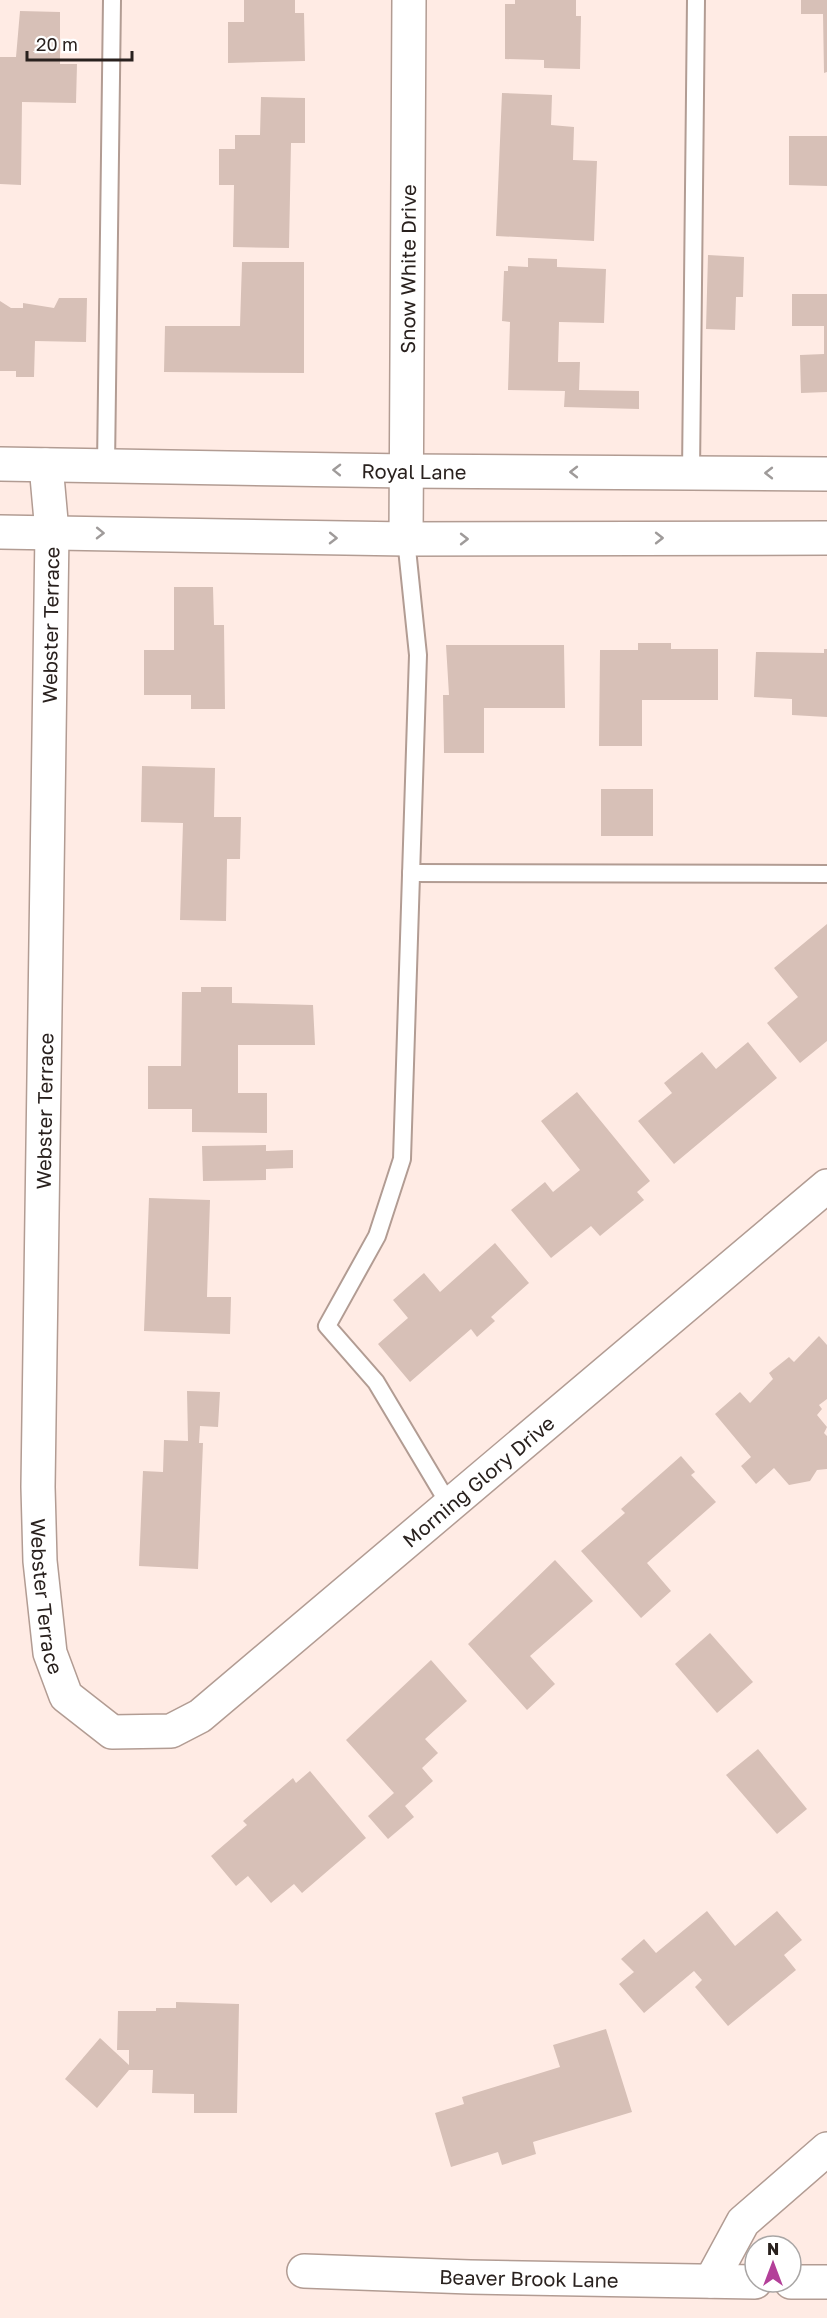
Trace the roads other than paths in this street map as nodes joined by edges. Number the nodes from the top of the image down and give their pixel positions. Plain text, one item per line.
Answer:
1 (112, 0) edge
2 (409, 0) edge
3 (696, 0) edge
4 (0, 464) edge
5 (46, 465) junction
6 (106, 466) junction
7 (405, 471) junction
8 (691, 473) junction
9 (827, 474) edge
10 (0, 532) edge
11 (52, 532) junction
12 (827, 538) edge
13 (405, 539) junction
14 (411, 873) junction
15 (827, 874) edge
16 (827, 1186) edge
17 (450, 1506) junction
18 (112, 1732) joint
19 (827, 2149) edge
20 (304, 2271) dead end
21 (711, 2281) junction
22 (743, 2282) edge
23 (803, 2282) edge
24 (827, 2282) edge

1 - 6 lane
2 - 7 street, Snow White Drive
3 - 8 lane
4 - 5 street, Royal Lane
5 - 6 street, Royal Lane
5 - 11 street, Webster Terrace
7 -> 6 street, Royal Lane
8 -> 7 street, Royal Lane
7 - 13 street, Snow White Drive
9 -> 8 street, Royal Lane
10 - 11 street
11 -> 13 street
11 - 18 street, Webster Terrace
13 -> 12 street
13 - 14 lane
14 - 15 lane
14 - 17 lane
16 - 17 street, Morning Glory Drive
17 - 18 street, Morning Glory Drive
19 - 21 street
20 - 21 street, Beaver Brook Lane
21 - 22 street, Beaver Brook Lane
23 - 24 street

